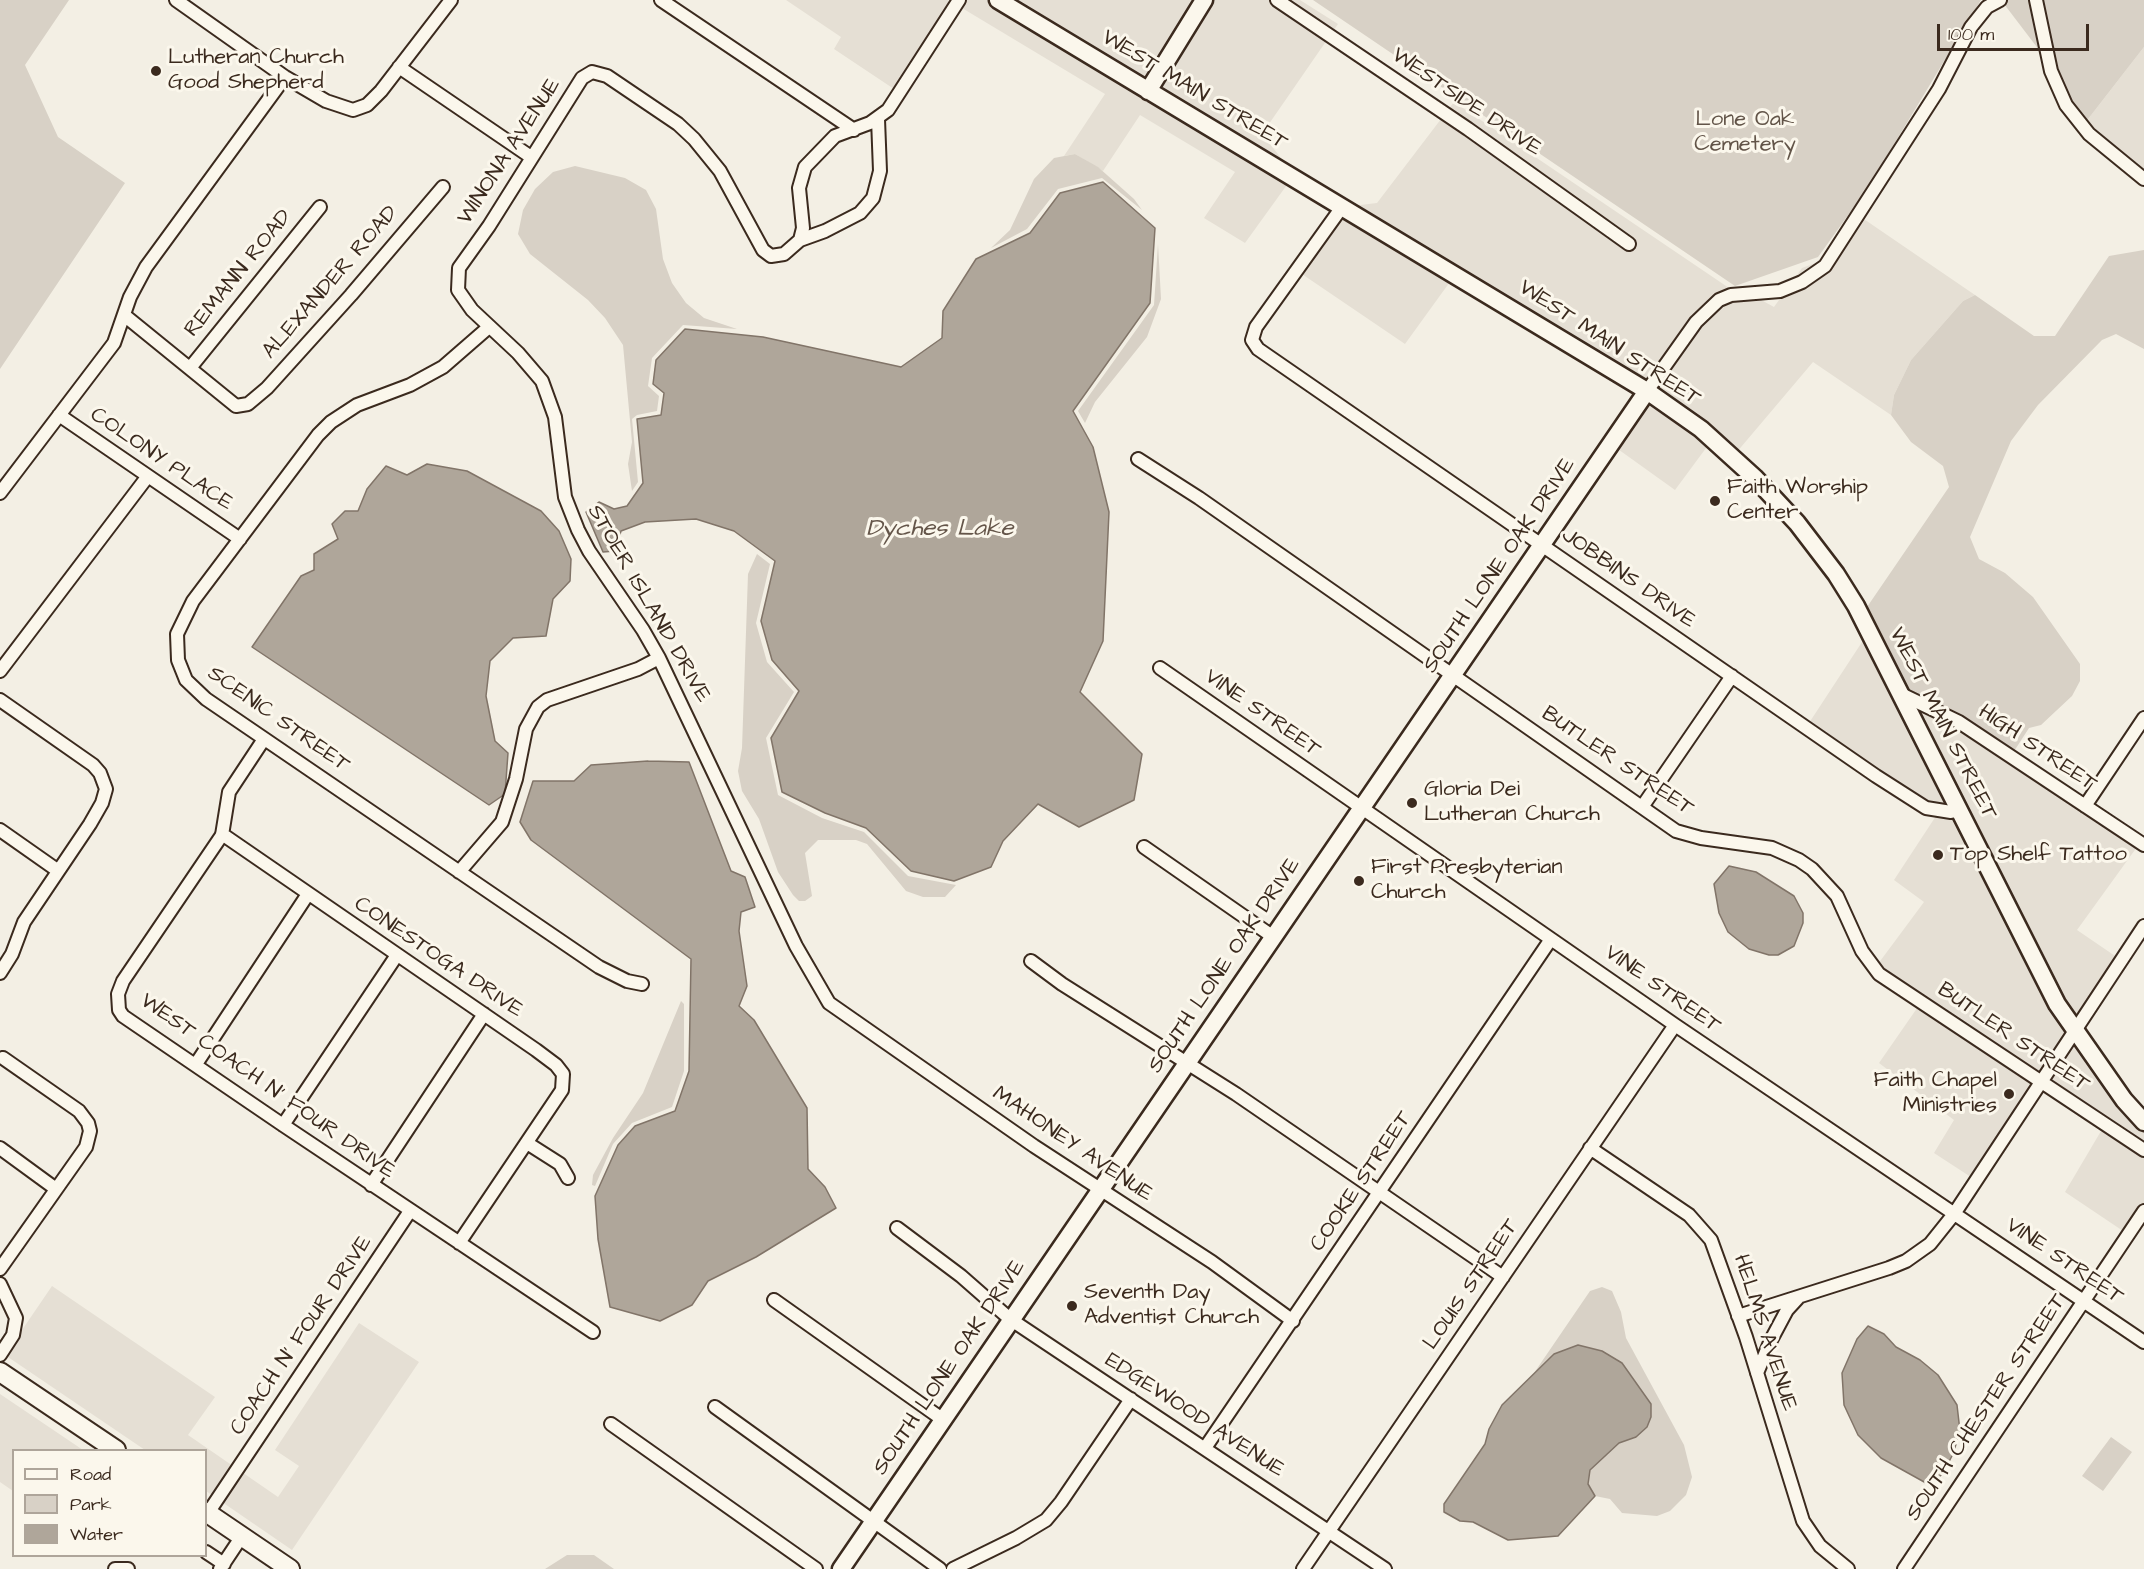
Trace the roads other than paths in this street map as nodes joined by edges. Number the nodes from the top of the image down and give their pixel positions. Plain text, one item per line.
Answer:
1 (176, 0) edge
2 (451, 0) edge
3 (661, 0) edge
4 (959, 0) edge
5 (998, 0) edge
6 (1204, 0) edge
7 (1277, 0) edge
8 (2000, 0) edge
9 (2036, 0) edge
10 (399, 67) junction
11 (285, 77) junction
12 (1148, 91) junction
13 (878, 118) junction
14 (854, 130) junction
15 (531, 157) junction
16 (2144, 179) edge
17 (442, 187) dead end
18 (320, 207) dead end
19 (1342, 207) junction
20 (800, 240) junction
21 (1629, 244) dead end
22 (124, 315) junction
23 (489, 327) junction
24 (190, 368) junction
25 (1647, 391) junction
26 (59, 415) junction
27 (1138, 459) dead end
28 (148, 476) junction
29 (0, 493) edge
30 (240, 539) junction
31 (1542, 544) junction
32 (659, 658) junction
33 (1160, 668) dead end
34 (0, 671) edge
35 (1452, 675) junction
36 (1732, 676) junction
37 (1903, 694) junction
38 (0, 700) edge
39 (2144, 718) edge
40 (264, 739) junction
41 (2085, 806) junction
42 (1642, 807) junction
43 (1360, 808) junction
44 (1960, 810) junction
45 (0, 830) edge
46 (222, 834) junction
47 (2144, 845) edge
48 (1144, 847) dead end
49 (57, 870) junction
50 (459, 872) junction
51 (308, 894) junction
52 (2144, 926) edge
53 (1272, 936) junction
54 (1551, 939) junction
55 (397, 955) junction
56 (1031, 961) dead end
57 (0, 974) edge
58 (642, 984) dead end
59 (829, 1003) joint
60 (484, 1014) junction
61 (1675, 1025) junction
62 (2073, 1030) junction
63 (3, 1059) dead end
64 (1186, 1062) junction
65 (196, 1064) junction
66 (2041, 1082) junction
67 (2144, 1122) edge
68 (283, 1125) junction
69 (527, 1143) junction
70 (0, 1148) edge
71 (1590, 1148) junction
72 (2144, 1150) edge
73 (568, 1178) dead end
74 (371, 1185) junction
75 (1099, 1188) junction
76 (56, 1189) junction
77 (1380, 1193) junction
78 (410, 1211) junction
79 (2144, 1211) edge
80 (1954, 1214) junction
81 (897, 1228) dead end
82 (459, 1243) junction
83 (0, 1269) edge
84 (1503, 1277) junction
85 (0, 1284) edge
86 (1798, 1297) junction
87 (774, 1300) dead end
88 (2084, 1301) junction
89 (1738, 1316) junction
90 (1010, 1319) junction
91 (1293, 1321) junction
92 (593, 1332) dead end
93 (2144, 1342) edge
94 (0, 1355) edge
95 (0, 1372) edge
96 (1757, 1373) junction
97 (1131, 1399) junction
98 (715, 1407) dead end
99 (942, 1419) junction
100 (611, 1424) dead end
101 (1205, 1448) junction
102 (115, 1449) edge
103 (207, 1511) edge
104 (207, 1513) edge
105 (873, 1521) junction
106 (1330, 1531) junction
107 (242, 1536) junction
108 (207, 1553) edge
109 (222, 1567) edge
110 (115, 1569) edge
111 (128, 1569) edge
112 (290, 1569) edge
113 (816, 1569) edge
114 (841, 1569) edge
115 (940, 1569) edge
116 (953, 1569) edge
117 (1303, 1569) edge
118 (1385, 1569) edge
119 (1848, 1569) edge
120 (1904, 1569) edge

1 - 11 street
2 - 10 street
3 - 14 street
4 - 13 street
5 - 12 main road, WEST MAIN STREET
6 - 12 main road
7 - 21 street, WESTSIDE DRIVE
8 - 25 street
9 - 16 street
10 - 11 street
10 - 15 street
11 - 22 street
12 - 19 main road, WEST MAIN STREET
13 - 14 street
13 - 20 street
14 - 20 street
15 - 20 street, WINONA AVENUE
15 - 23 street, WINONA AVENUE
17 - 24 street, ALEXANDER ROAD
18 - 24 street, REMANN ROAD
19 - 25 main road, WEST MAIN STREET
19 - 31 street, JOBBINS DRIVE
22 - 24 street
22 - 26 street
23 - 30 street, SCENIC STREET
23 - 32 street, STOER ISLAND DRIVE
25 - 31 main road, SOUTH LONE OAK DRIVE
25 - 37 main road, WEST MAIN STREET
26 - 28 street, COLONY PLACE
26 - 29 street
27 - 35 street, BUTLER STREET
28 - 30 street, COLONY PLACE
28 - 34 street
30 - 40 street, SCENIC STREET
31 - 35 main road, SOUTH LONE OAK DRIVE
31 - 36 street, JOBBINS DRIVE
32 - 50 street
32 - 59 street, STOER ISLAND DRIVE
33 - 43 street, VINE STREET
35 - 42 street, BUTLER STREET
35 - 43 main road, SOUTH LONE OAK DRIVE
36 - 42 street
36 - 44 street, JOBBINS DRIVE
37 - 41 street, HIGH STREET
37 - 44 main road, WEST MAIN STREET
38 - 49 street
39 - 41 street
40 - 46 street, WEST COACH N' FOUR DRIVE
40 - 50 street, SCENIC STREET
41 - 47 street, HIGH STREET
42 - 66 street, BUTLER STREET
43 - 53 main road, SOUTH LONE OAK DRIVE
43 - 54 street, VINE STREET
44 - 62 main road, WEST MAIN STREET
45 - 49 street
46 - 51 street, CONESTOGA DRIVE
46 - 65 street, WEST COACH N' FOUR DRIVE
48 - 53 street
49 - 57 street
50 - 58 street, SCENIC STREET
51 - 55 street, CONESTOGA DRIVE
51 - 65 street
52 - 62 street
53 - 64 main road, SOUTH LONE OAK DRIVE
54 - 61 street, VINE STREET
54 - 77 street, COOKE STREET
55 - 60 street, CONESTOGA DRIVE
55 - 68 street
56 - 64 street
59 - 75 street, MAHONEY AVENUE
60 - 69 street, CONESTOGA DRIVE
60 - 74 street
61 - 71 street, LOUIS STREET
61 - 80 street, VINE STREET
62 - 66 street
62 - 67 main road, WEST MAIN STREET
63 - 76 street
64 - 75 main road, SOUTH LONE OAK DRIVE
64 - 77 street
65 - 68 street, WEST COACH N' FOUR DRIVE
66 - 72 street, BUTLER STREET
66 - 80 street
68 - 74 street, WEST COACH N' FOUR DRIVE
69 - 73 street
69 - 82 street, CONESTOGA DRIVE
70 - 76 street
71 - 84 street, LOUIS STREET
71 - 89 street, HELMS AVENUE
74 - 78 street, WEST COACH N' FOUR DRIVE
75 - 90 main road, SOUTH LONE OAK DRIVE
75 - 91 street, MAHONEY AVENUE
76 - 83 street
77 - 84 street
77 - 91 street, COOKE STREET
78 - 82 street, WEST COACH N' FOUR DRIVE
78 - 103 street, COACH N' FOUR DRIVE
79 - 88 street, SOUTH CHESTER STREET
80 - 86 street
80 - 88 street, VINE STREET
81 - 90 street, EDGEWOOD AVENUE
82 - 92 street, WEST COACH N' FOUR DRIVE
84 - 106 street, LOUIS STREET
85 - 94 street
86 - 89 street
86 - 96 street
87 - 99 street
88 - 93 street, VINE STREET
88 - 120 street, SOUTH CHESTER STREET
89 - 96 street, HELMS AVENUE
90 - 97 street, EDGEWOOD AVENUE
90 - 99 main road, SOUTH LONE OAK DRIVE
91 - 101 street, COOKE STREET
95 - 102 main road
96 - 119 street, HELMS AVENUE
97 - 101 street, EDGEWOOD AVENUE
97 - 116 street
98 - 105 street
99 - 105 main road, SOUTH LONE OAK DRIVE
100 - 113 street
101 - 106 street, EDGEWOOD AVENUE
104 - 107 main road
105 - 114 main road, SOUTH LONE OAK DRIVE
105 - 115 street
106 - 117 street, LOUIS STREET
106 - 118 street, EDGEWOOD AVENUE
107 - 109 street
107 - 112 main road
108 - 109 street
110 - 111 street

